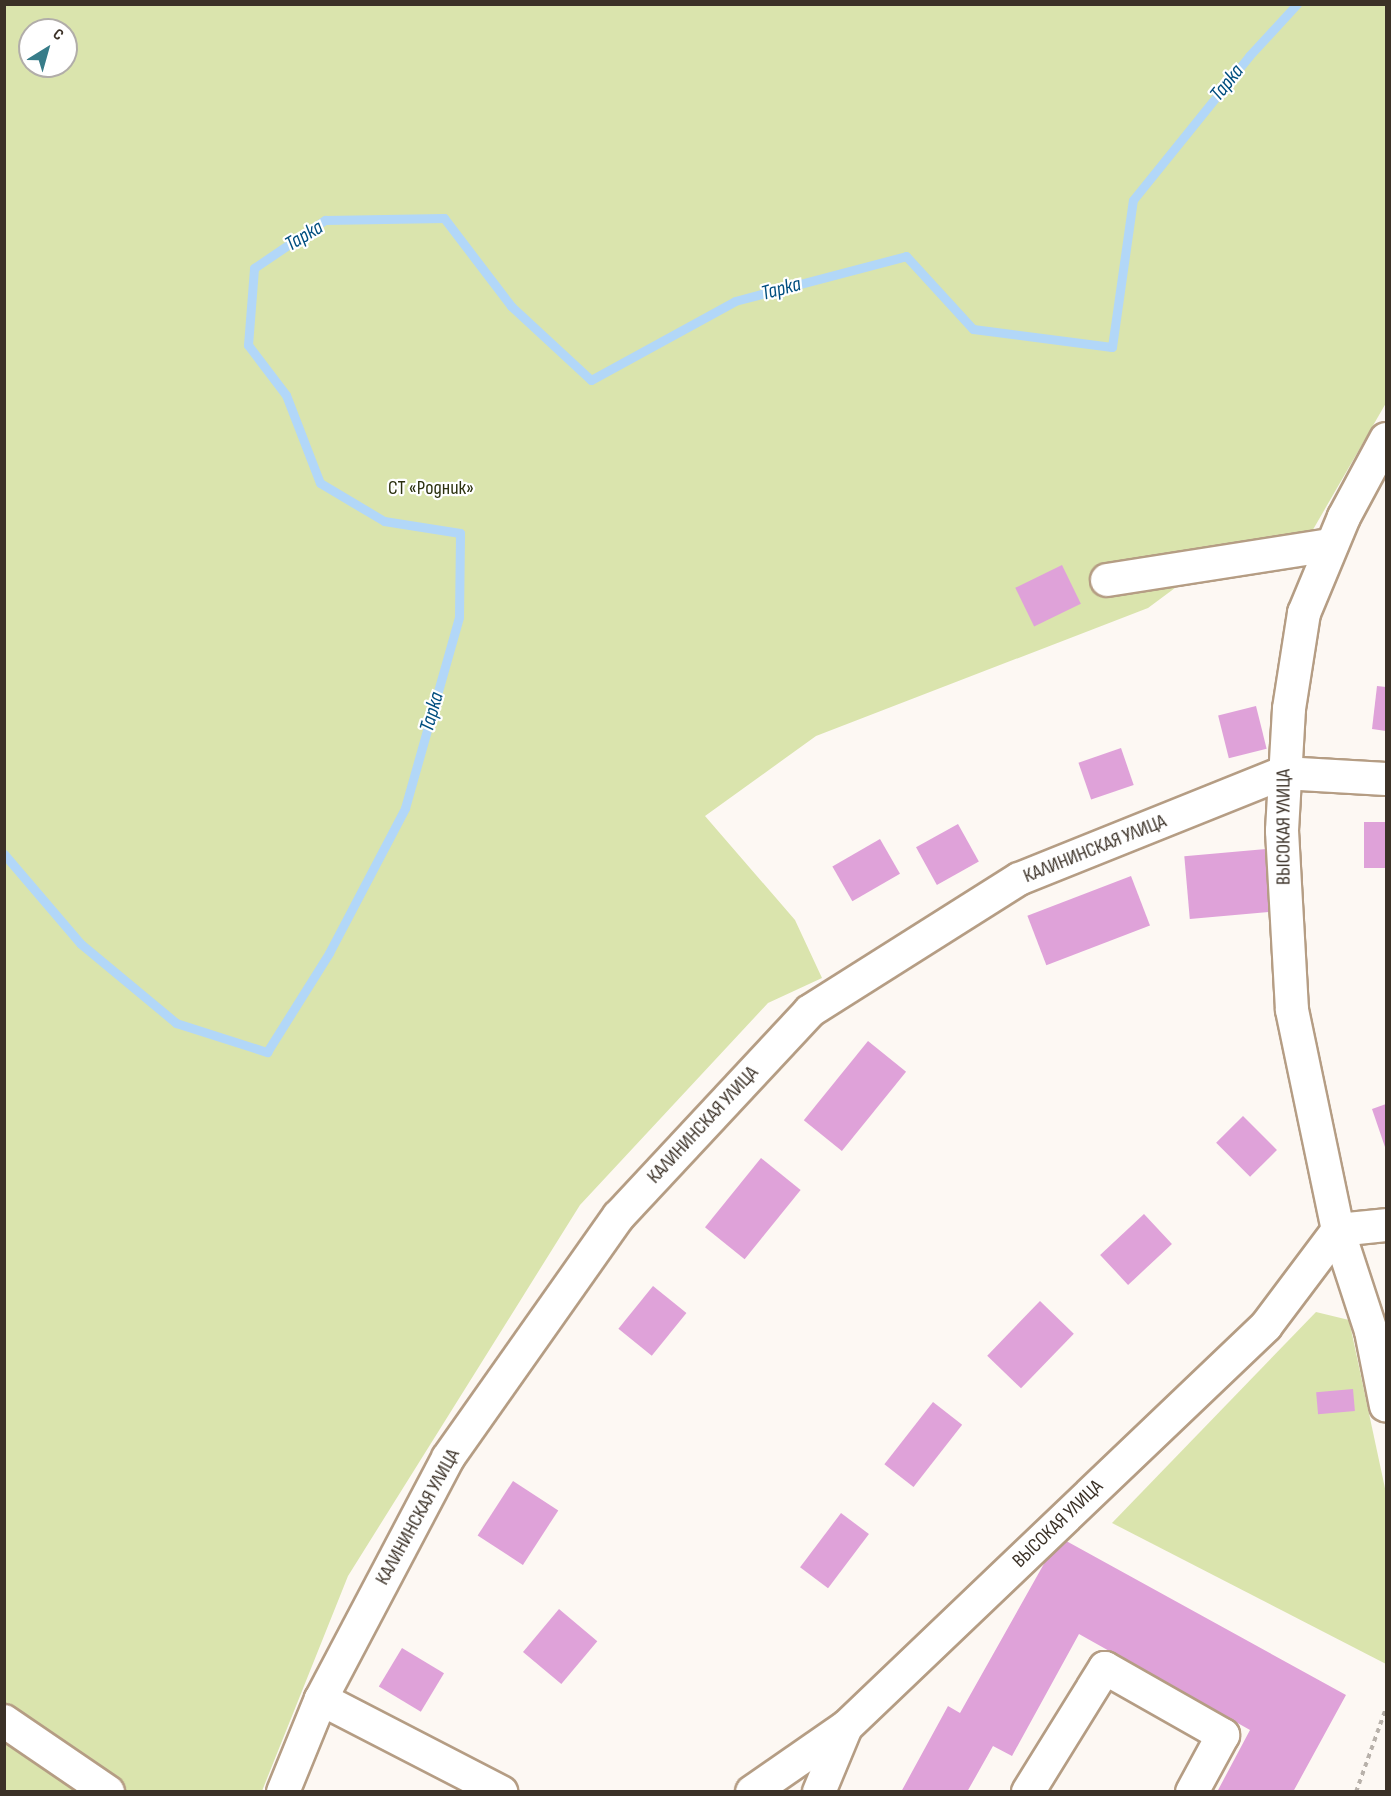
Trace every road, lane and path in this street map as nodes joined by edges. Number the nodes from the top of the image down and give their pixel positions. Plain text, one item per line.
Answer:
1 (1386, 439) edge
2 (1331, 545) junction
3 (1107, 580) dead end
4 (1283, 773) junction
5 (1386, 778) edge
6 (1386, 1225) edge
7 (1338, 1230) junction
8 (1378, 1332) edge
9 (1386, 1406) edge
10 (321, 1699) junction
11 (1386, 1708) edge
12 (4, 1721) edge
13 (846, 1727) junction
14 (108, 1791) edge
15 (283, 1791) edge
16 (501, 1791) edge
17 (752, 1791) edge
18 (819, 1791) edge
19 (1028, 1791) edge
20 (1192, 1791) edge
21 (1356, 1791) edge

1 - 2 street, ВЫСОКАЯ УЛИЦА
2 - 3 street
2 - 4 street, ВЫСОКАЯ УЛИЦА
4 - 5 street, КАЛИНИНСКАЯ УЛИЦА
4 - 7 street, ВЫСОКАЯ УЛИЦА
4 - 10 street, КАЛИНИНСКАЯ УЛИЦА
6 - 7 street
7 - 8 street
7 - 13 street, ВЫСОКАЯ УЛИЦА
8 - 9 street
10 - 15 street, КАЛИНИНСКАЯ УЛИЦА
10 - 16 street
11 - 21 path
12 - 14 street
13 - 17 street, ВЫСОКАЯ УЛИЦА
13 - 18 street
19 - 20 street

